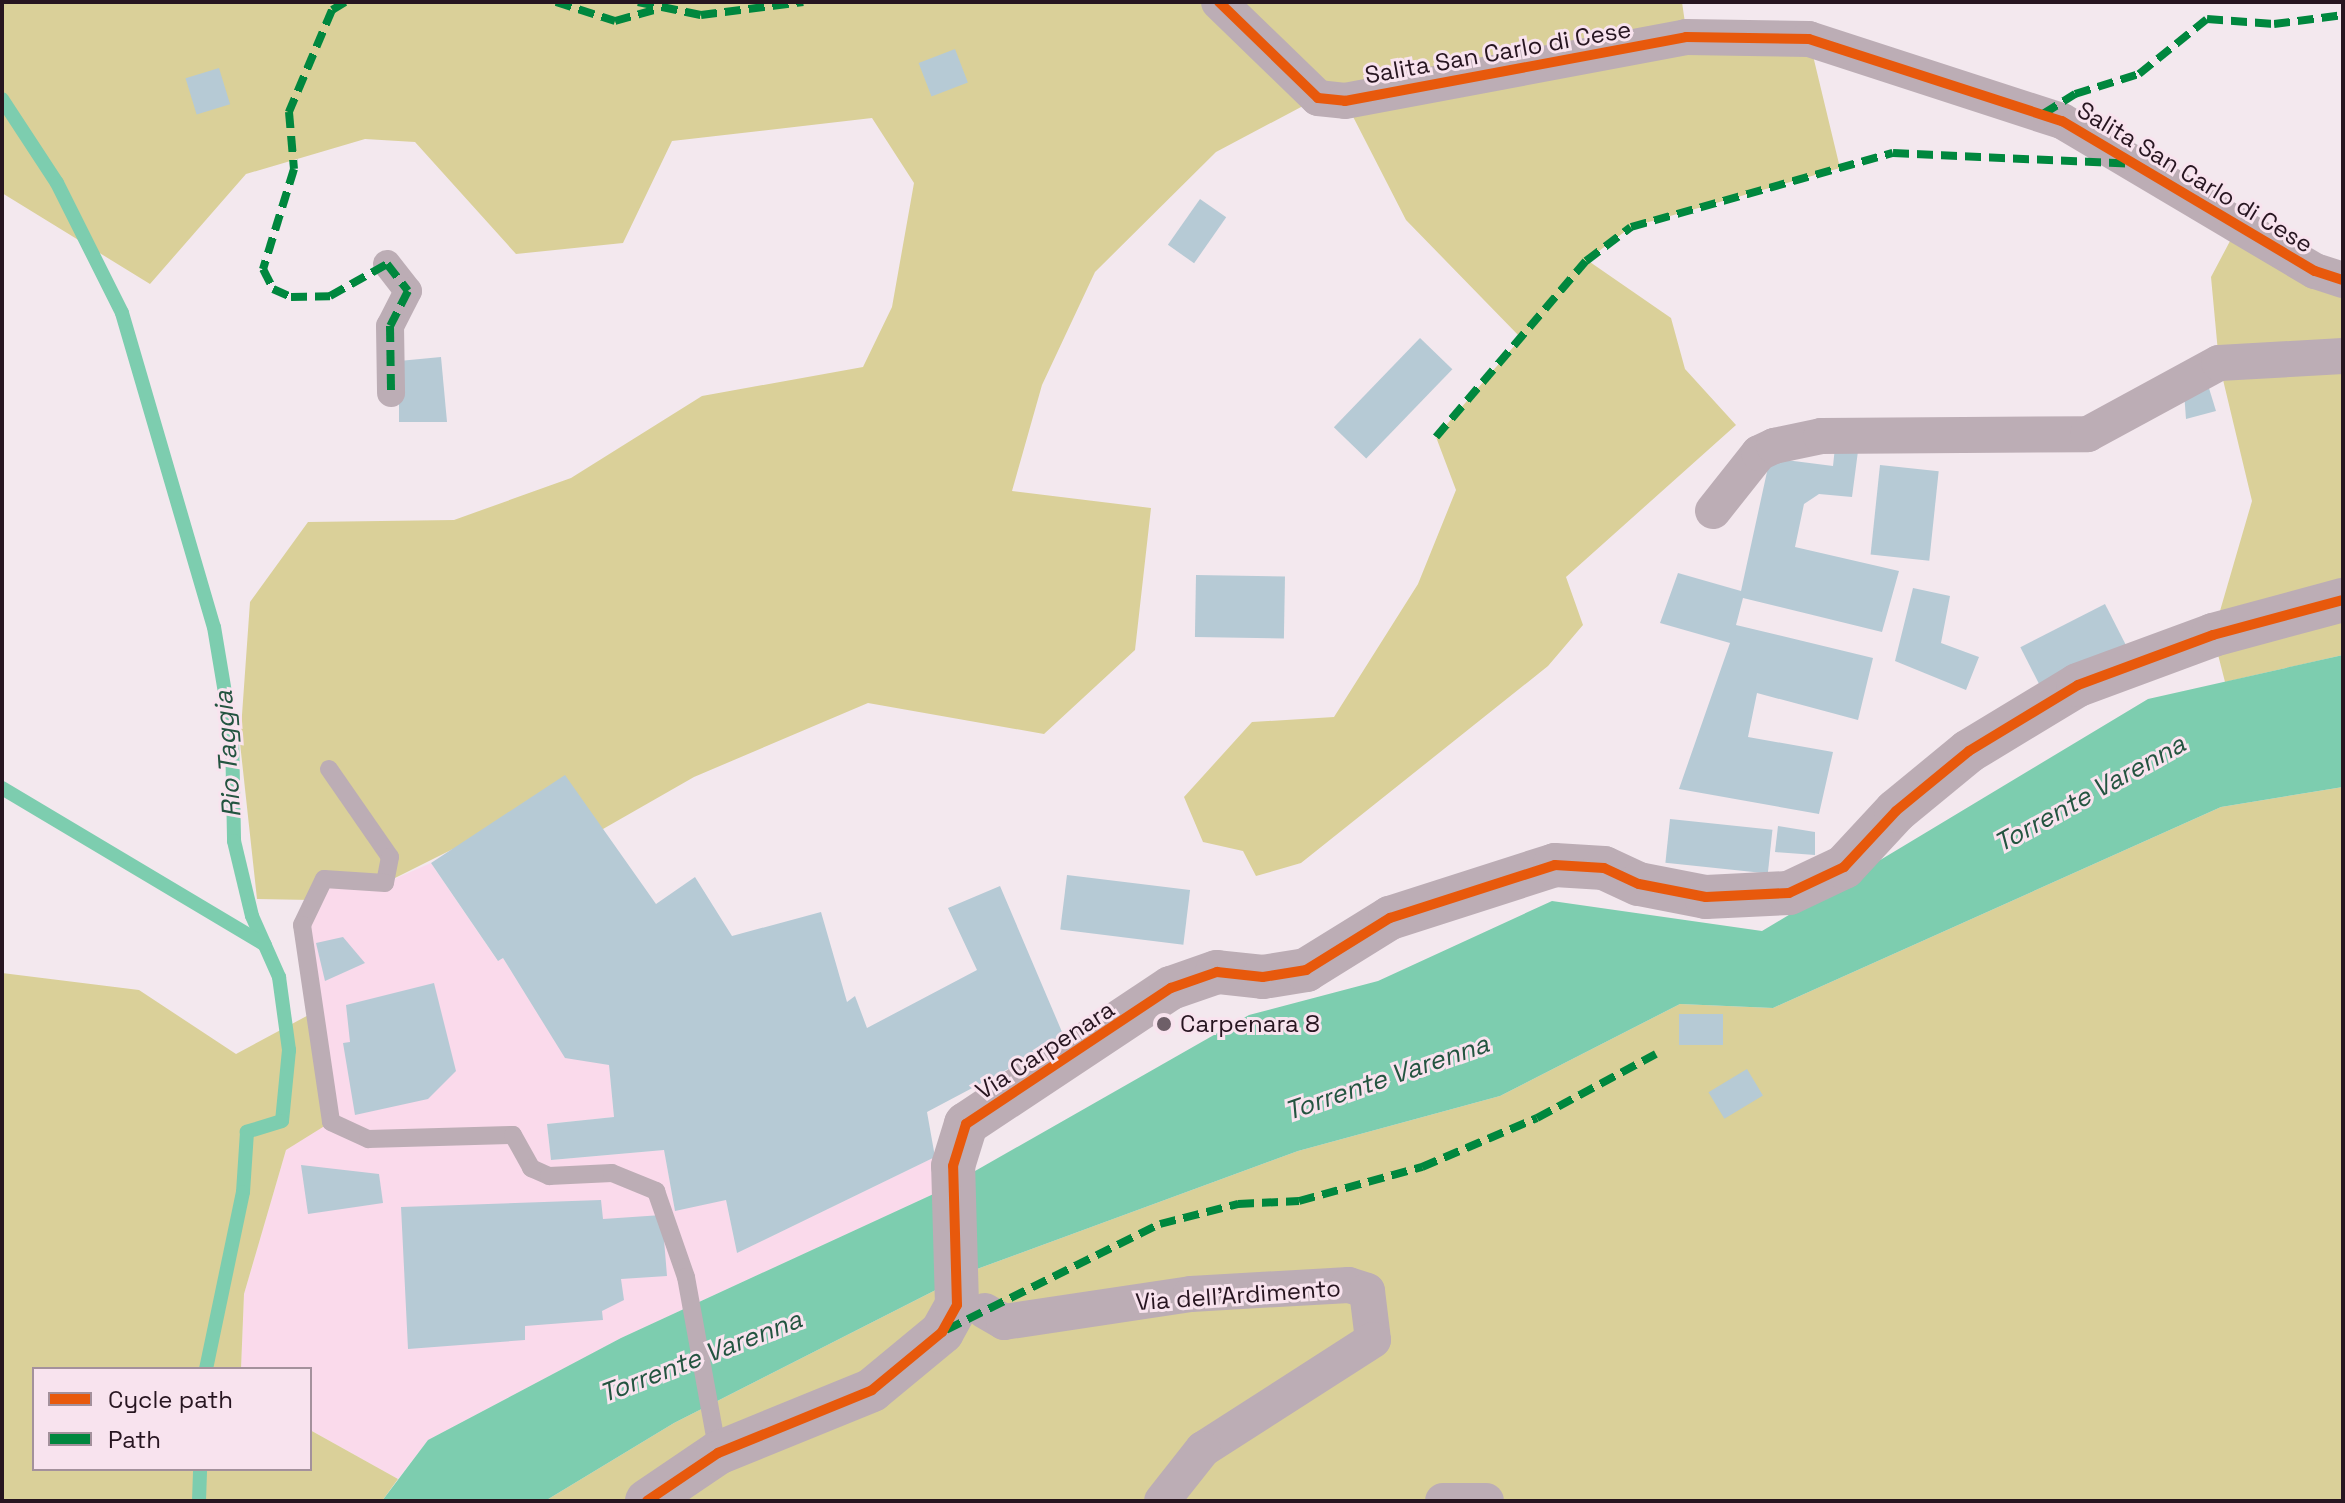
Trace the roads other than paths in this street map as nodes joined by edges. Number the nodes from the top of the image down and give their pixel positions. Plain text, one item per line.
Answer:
1 (1219, 2) edge
2 (387, 264) dead end
3 (2343, 280) edge
4 (2343, 356) edge
5 (391, 393) dead end
6 (1713, 511) dead end
7 (2343, 600) edge
8 (329, 769) dead end
9 (971, 1304) junction
10 (716, 1436) junction
11 (647, 1501) edge
12 (1162, 1501) edge
13 (1443, 1501) edge
14 (1486, 1501) edge

1 - 3 street, Salita San Carlo di Cese
2 - 5 street
4 - 6 street
7 - 9 street, Via Carpenara
8 - 10 lane
9 - 10 street, Via Carpenara
9 - 12 street, Via dell'Ardimento
10 - 11 street, Via Carpenara
13 - 14 street

